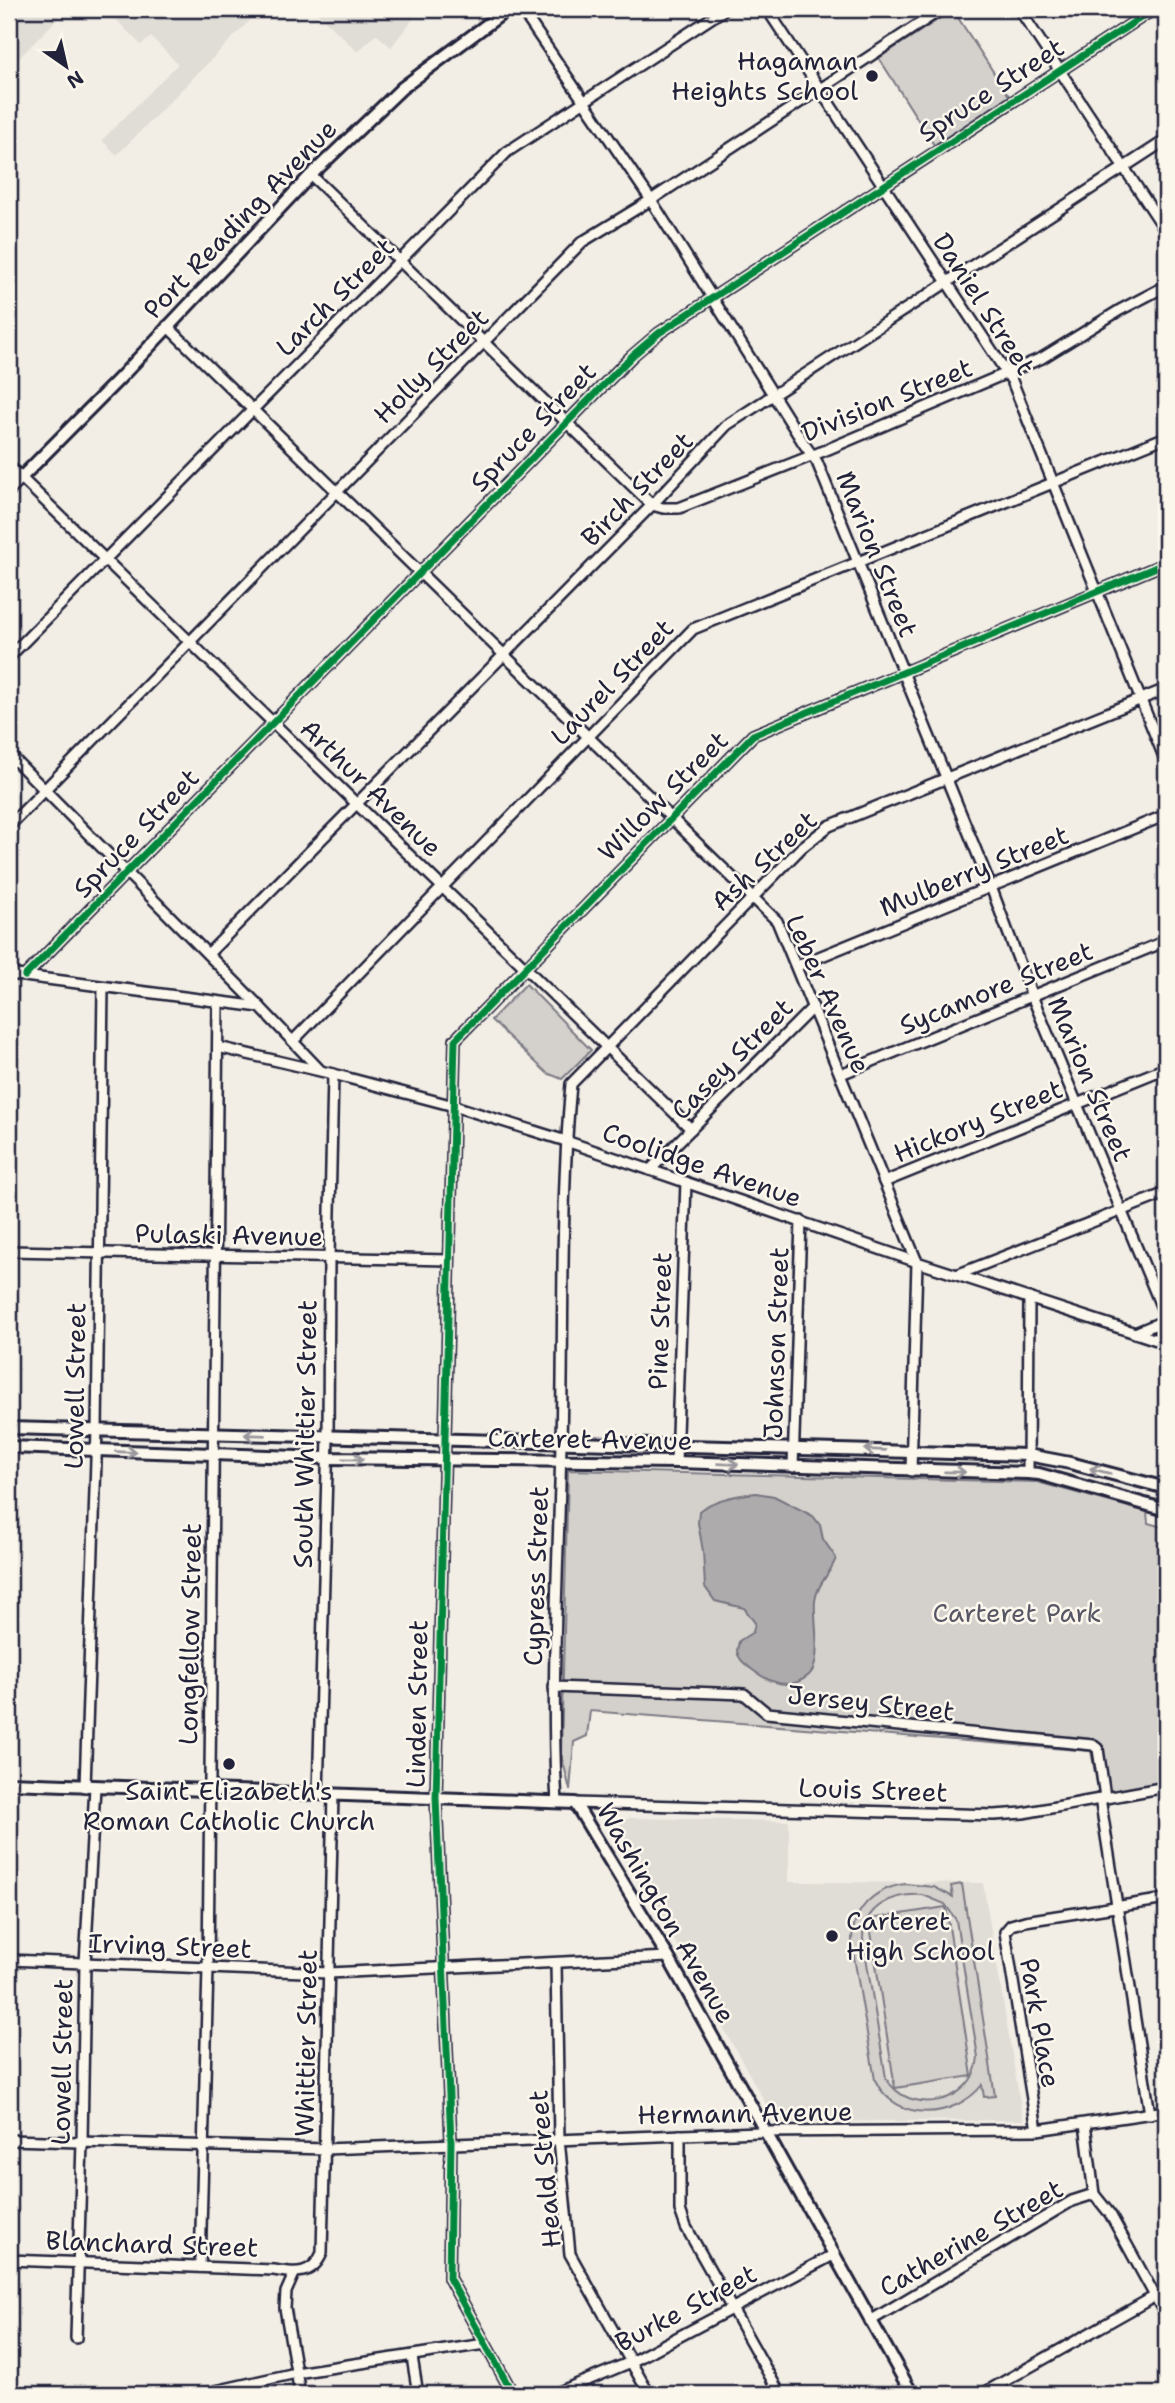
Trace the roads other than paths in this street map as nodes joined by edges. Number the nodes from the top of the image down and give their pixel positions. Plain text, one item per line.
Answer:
1 (508, 9) edge
2 (521, 9) edge
3 (725, 9) edge
4 (767, 9) edge
5 (942, 9) edge
6 (1018, 9) edge
7 (1154, 9) edge
8 (1059, 70) junction
9 (820, 89) junction
10 (584, 101) junction
11 (1166, 140) edge
12 (1122, 168) junction
13 (312, 175) junction
14 (883, 186) junction
15 (651, 200) junction
16 (1166, 232) edge
17 (400, 261) junction
18 (946, 282) junction
19 (1166, 286) edge
20 (712, 298) junction
21 (167, 326) junction
22 (484, 343) junction
23 (1007, 373) junction
24 (773, 395) junction
25 (253, 410) junction
26 (566, 423) junction
27 (1166, 437) edge
28 (812, 454) junction
29 (9, 466) edge
30 (21, 478) junction
31 (1054, 484) junction
32 (9, 491) edge
33 (337, 491) junction
34 (652, 505) junction
35 (106, 559) junction
36 (858, 563) junction
37 (1166, 563) edge
38 (420, 573) junction
39 (1096, 592) junction
40 (191, 640) junction
41 (506, 654) junction
42 (9, 657) edge
43 (902, 671) junction
44 (1166, 689) edge
45 (1140, 700) junction
46 (274, 722) junction
47 (587, 736) junction
48 (9, 754) edge
49 (1166, 762) edge
50 (947, 778) junction
51 (44, 789) junction
52 (356, 802) junction
53 (1166, 815) edge
54 (671, 818) junction
55 (9, 826) edge
56 (127, 872) junction
57 (442, 886) junction
58 (991, 887) junction
59 (752, 898) junction
60 (1166, 941) edge
61 (208, 954) junction
62 (797, 966) junction
63 (525, 967) junction
64 (9, 974) edge
65 (25, 976) junction
66 (103, 986) junction
67 (1032, 996) junction
68 (218, 1002) junction
69 (261, 1007) junction
70 (813, 1007) junction
71 (293, 1041) junction
72 (218, 1047) junction
73 (607, 1047) junction
74 (1166, 1068) edge
75 (321, 1071) junction
76 (333, 1074) junction
77 (841, 1074) junction
78 (1078, 1104) junction
79 (454, 1106) junction
80 (691, 1129) junction
81 (566, 1141) junction
82 (650, 1170) junction
83 (686, 1182) junction
84 (884, 1182) junction
85 (1166, 1193) edge
86 (1123, 1211) junction
87 (801, 1221) junction
88 (9, 1251) edge
89 (98, 1253) junction
90 (216, 1255) junction
91 (329, 1258) junction
92 (449, 1260) junction
93 (917, 1262) junction
94 (959, 1274) junction
95 (1029, 1297) junction
96 (1166, 1319) edge
97 (1135, 1333) junction
98 (1166, 1343) edge
99 (9, 1428) edge
100 (97, 1430) junction
101 (214, 1433) junction
102 (328, 1437) junction
103 (444, 1439) junction
104 (561, 1443) junction
105 (677, 1444) junction
106 (9, 1447) edge
107 (793, 1447) junction
108 (96, 1451) junction
109 (912, 1451) junction
110 (214, 1453) junction
111 (1028, 1455) junction
112 (327, 1458) junction
113 (444, 1459) junction
114 (561, 1461) junction
115 (676, 1462) junction
116 (793, 1467) junction
117 (911, 1471) junction
118 (1028, 1473) junction
119 (1166, 1488) edge
120 (1166, 1497) edge
121 (1165, 1510) edge
122 (554, 1687) junction
123 (9, 1783) edge
124 (90, 1787) junction
125 (1166, 1787) edge
126 (210, 1790) junction
127 (318, 1794) junction
128 (333, 1795) junction
129 (436, 1798) junction
130 (1102, 1798) junction
131 (556, 1803) junction
132 (575, 1803) junction
133 (1166, 1899) edge
134 (1117, 1906) junction
135 (668, 1957) junction
136 (9, 1960) edge
137 (85, 1963) junction
138 (556, 1964) junction
139 (208, 1968) junction
140 (443, 1968) junction
141 (329, 1973) junction
142 (1166, 2111) edge
143 (1150, 2114) junction
144 (1085, 2124) junction
145 (1037, 2130) junction
146 (766, 2132) junction
147 (680, 2135) junction
148 (559, 2139) junction
149 (9, 2140) edge
150 (82, 2142) junction
151 (449, 2144) junction
152 (204, 2147) junction
153 (324, 2149) junction
154 (1094, 2194) junction
155 (835, 2254) junction
156 (9, 2260) edge
157 (78, 2263) junction
158 (200, 2267) junction
159 (294, 2274) junction
160 (1166, 2290) edge
161 (1155, 2296) junction
162 (731, 2307) junction
163 (1166, 2316) edge
164 (870, 2320) junction
165 (76, 2338) dead end
166 (485, 2344) junction
167 (412, 2357) junction
168 (631, 2362) junction
169 (296, 2373) junction
170 (202, 2394) edge
171 (300, 2394) edge
172 (418, 2394) edge
173 (513, 2394) edge
174 (554, 2394) edge
175 (649, 2394) edge
176 (780, 2394) edge
177 (912, 2394) edge
178 (982, 2394) edge

1 - 13 street, Port Reading Avenue
2 - 10 street, Marion Street
3 - 10 street, Larch Street
4 - 9 street, Daniel Street
5 - 9 street, Holly Street
6 - 8 street
7 - 8 street, Spruce Street
8 - 12 street
8 - 14 street, Spruce Street
9 - 14 street, Daniel Street
9 - 15 street, Holly Street
10 - 15 street, Marion Street
10 - 17 street, Larch Street
11 - 12 street, Birch Street
12 - 16 street
12 - 18 street, Birch Street
13 - 17 street
13 - 21 street, Port Reading Avenue
14 - 18 street, Daniel Street
14 - 20 street, Spruce Street
15 - 20 street, Marion Street
15 - 22 street, Holly Street
17 - 22 street
17 - 25 street, Larch Street
18 - 23 street, Daniel Street
18 - 24 street, Birch Street
19 - 23 street, Division Street
20 - 24 street, Marion Street
20 - 26 street, Spruce Street
21 - 25 street, Leber Avenue
21 - 30 street, Port Reading Avenue
22 - 26 street
22 - 33 street, Holly Street
23 - 28 street, Division Street
23 - 31 street, Daniel Street
24 - 28 street, Marion Street
24 - 34 street, Birch Street
25 - 33 street, Leber Avenue
25 - 35 street, Larch Street
26 - 34 street
26 - 38 street, Spruce Street
27 - 31 street, Laurel Street
28 - 34 street, Division Street
28 - 36 street, Marion Street
29 - 30 street, Arthur Avenue
30 - 32 street, Port Reading Avenue
30 - 35 street, Arthur Avenue
31 - 36 street, Laurel Street
31 - 39 street, Daniel Street
33 - 38 street, Leber Avenue
33 - 40 street, Holly Street
34 - 41 street, Birch Street
35 - 40 street, Arthur Avenue
35 - 42 street, Larch Street
36 - 43 street, Marion Street
36 - 47 street, Laurel Street
37 - 39 street, Willow Street
38 - 41 street, Leber Avenue
38 - 46 street, Spruce Street
39 - 43 street, Willow Street
39 - 45 street, Daniel Street
40 - 46 street, Arthur Avenue
40 - 51 street, Holly Street
41 - 47 street, Leber Avenue
41 - 52 street, Birch Street
43 - 50 street, Marion Street
43 - 54 street, Willow Street
44 - 45 street, Ash Street
45 - 49 street, Daniel Street
45 - 50 street, Ash Street
46 - 52 street, Arthur Avenue
46 - 56 street, Spruce Street
47 - 54 street, Leber Avenue
47 - 57 street, Laurel Street
48 - 51 street
50 - 58 street, Marion Street
50 - 59 street, Ash Street
51 - 55 street, Holly Street
51 - 56 street
52 - 57 street, Arthur Avenue
52 - 61 street, Birch Street
53 - 58 street, Mulberry Street
54 - 59 street, Leber Avenue
54 - 63 street, Willow Street
56 - 61 street
56 - 65 street, Spruce Street
57 - 63 street, Arthur Avenue
57 - 71 street, Laurel Street
58 - 62 street, Mulberry Street
58 - 67 street, Marion Street
59 - 62 street, Leber Avenue
59 - 73 street, Ash Street
60 - 67 street, Sycamore Street
61 - 69 street
62 - 70 street, Leber Avenue
63 - 73 street, Arthur Avenue
63 - 79 street, Willow Street
64 - 65 street
65 - 66 street
66 - 68 street
66 - 89 street, Lowell Street
67 - 77 street, Sycamore Street
67 - 78 street, Marion Street
68 - 69 street
68 - 72 street, Longfellow Street
69 - 71 street
70 - 77 street, Leber Avenue
70 - 80 street, Casey Street
71 - 75 street
72 - 75 street, Coolidge Avenue
72 - 90 street, Longfellow Street
73 - 80 street, Arthur Avenue
73 - 81 street, Ash Street
74 - 78 street, Hickory Street
75 - 76 street, Coolidge Avenue
76 - 79 street, Coolidge Avenue
76 - 91 street, South Whittier Street
77 - 84 street, Leber Avenue
78 - 84 street, Hickory Street
78 - 86 street, Marion Street
79 - 81 street, Coolidge Avenue
79 - 92 street, Linden Street
80 - 82 street, Casey Street
81 - 82 street, Coolidge Avenue
81 - 104 street, Cypress Street
82 - 83 street, Coolidge Avenue
83 - 87 street, Coolidge Avenue
83 - 105 street, Pine Street
84 - 93 street, Leber Avenue
85 - 86 street
86 - 94 street
86 - 96 street, Marion Street
87 - 93 street, Coolidge Avenue
87 - 107 street, Johnson Street
88 - 89 street, Pulaski Avenue
89 - 90 street, Pulaski Avenue
89 - 100 street, Lowell Street
90 - 91 street, Pulaski Avenue
90 - 101 street, Longfellow Street
91 - 92 street, Pulaski Avenue
91 - 102 street, South Whittier Street
92 - 103 street, Linden Street
93 - 94 street, Coolidge Avenue
93 - 109 street
94 - 95 street, Coolidge Avenue
95 - 97 street, Coolidge Avenue
95 - 111 street
96 - 97 street
97 - 98 street, Coolidge Avenue
99 - 100 street, Carteret Avenue
100 - 101 street, Carteret Avenue
100 - 108 street, Lowell Street
102 -> 101 street, Carteret Avenue
101 - 110 street, Longfellow Street
102 - 103 street, Carteret Avenue
102 - 112 street, South Whittier Street
103 - 104 street, Carteret Avenue
103 - 113 street, Linden Street
104 - 105 street, Carteret Avenue
104 - 114 street, Cypress Street
105 - 107 street, Carteret Avenue
105 - 115 street, Pine Street
106 - 108 street, Carteret Avenue
109 -> 107 street, Carteret Avenue
107 - 116 street, Johnson Street
108 -> 110 street, Carteret Avenue
108 - 124 street, Lowell Street
109 - 111 street, Carteret Avenue
109 - 117 street
110 - 112 street, Carteret Avenue
110 - 126 street, Longfellow Street
111 - 118 street
119 -> 111 street, Carteret Avenue
112 -> 113 street, Carteret Avenue
112 - 127 street, South Whittier Street
113 - 114 street, Carteret Avenue
113 - 129 street, Linden Street
114 - 115 street, Carteret Avenue
114 - 122 street, Cypress Street
115 -> 116 street, Carteret Avenue
116 - 117 street, Carteret Avenue
117 -> 118 street, Carteret Avenue
118 - 121 street, Carteret Avenue
120 - 121 street
122 - 130 street, Jersey Street
122 - 131 street, Cypress Street
123 - 124 street, Washington Avenue
124 - 126 street, Washington Avenue
124 - 137 street, Lowell Street
125 - 130 street, Louis Street
126 - 127 street, Washington Avenue
126 - 139 street, Longfellow Street
127 - 128 street, Washington Avenue
128 - 129 street, Washington Avenue
128 - 141 street, Whittier Street
129 - 131 street, Washington Avenue
129 - 140 street, Linden Street
130 - 132 street, Louis Street
130 - 134 street, Jersey Street
131 - 132 street, Washington Avenue
132 - 135 street, Washington Avenue
133 - 134 street
134 - 143 street, Jersey Street
134 - 145 street, Park Place
135 - 138 street, Irving Street
135 - 146 street, Washington Avenue
136 - 137 street, Irving Street
137 - 139 street, Irving Street
137 - 150 street, Lowell Street
138 - 140 street, Irving Street
138 - 148 street, Heald Street
139 - 141 street, Irving Street
139 - 152 street, Longfellow Street
140 - 141 street, Irving Street
140 - 151 street, Linden Street
141 - 153 street, Whittier Street
142 - 143 street, Hermann Avenue
143 - 144 street, Hermann Avenue
144 - 145 street, Hermann Avenue
144 - 154 street
145 - 146 street, Hermann Avenue
146 - 147 street, Hermann Avenue
146 - 155 street, Washington Avenue
147 - 148 street, Hermann Avenue
147 - 162 street
148 - 151 street, Hermann Avenue
148 - 168 street, Heald Street
149 - 150 street, Hermann Avenue
150 - 152 street, Hermann Avenue
150 - 157 street, Lowell Street
151 - 153 street, Hermann Avenue
151 - 166 street, Linden Street
152 - 153 street, Hermann Avenue
152 - 158 street, Longfellow Street
153 - 159 street, Whittier Street
154 - 161 street
154 - 164 street, Catherine Street
155 - 162 street, Burke Street
155 - 164 street, Washington Avenue
156 - 157 street, Blanchard Street
157 - 158 street, Blanchard Street
157 - 165 street, Lowell Street
158 - 159 street, Blanchard Street
159 - 169 street
160 - 161 street
161 - 163 street
161 - 178 street
162 - 168 street, Burke Street
162 - 176 street
164 - 177 street, Washington Avenue
166 - 167 street
166 - 173 street, Linden Street
167 - 169 street
167 - 172 street
168 - 174 street, Burke Street
168 - 175 street, Heald Street
169 - 170 street
169 - 171 street

